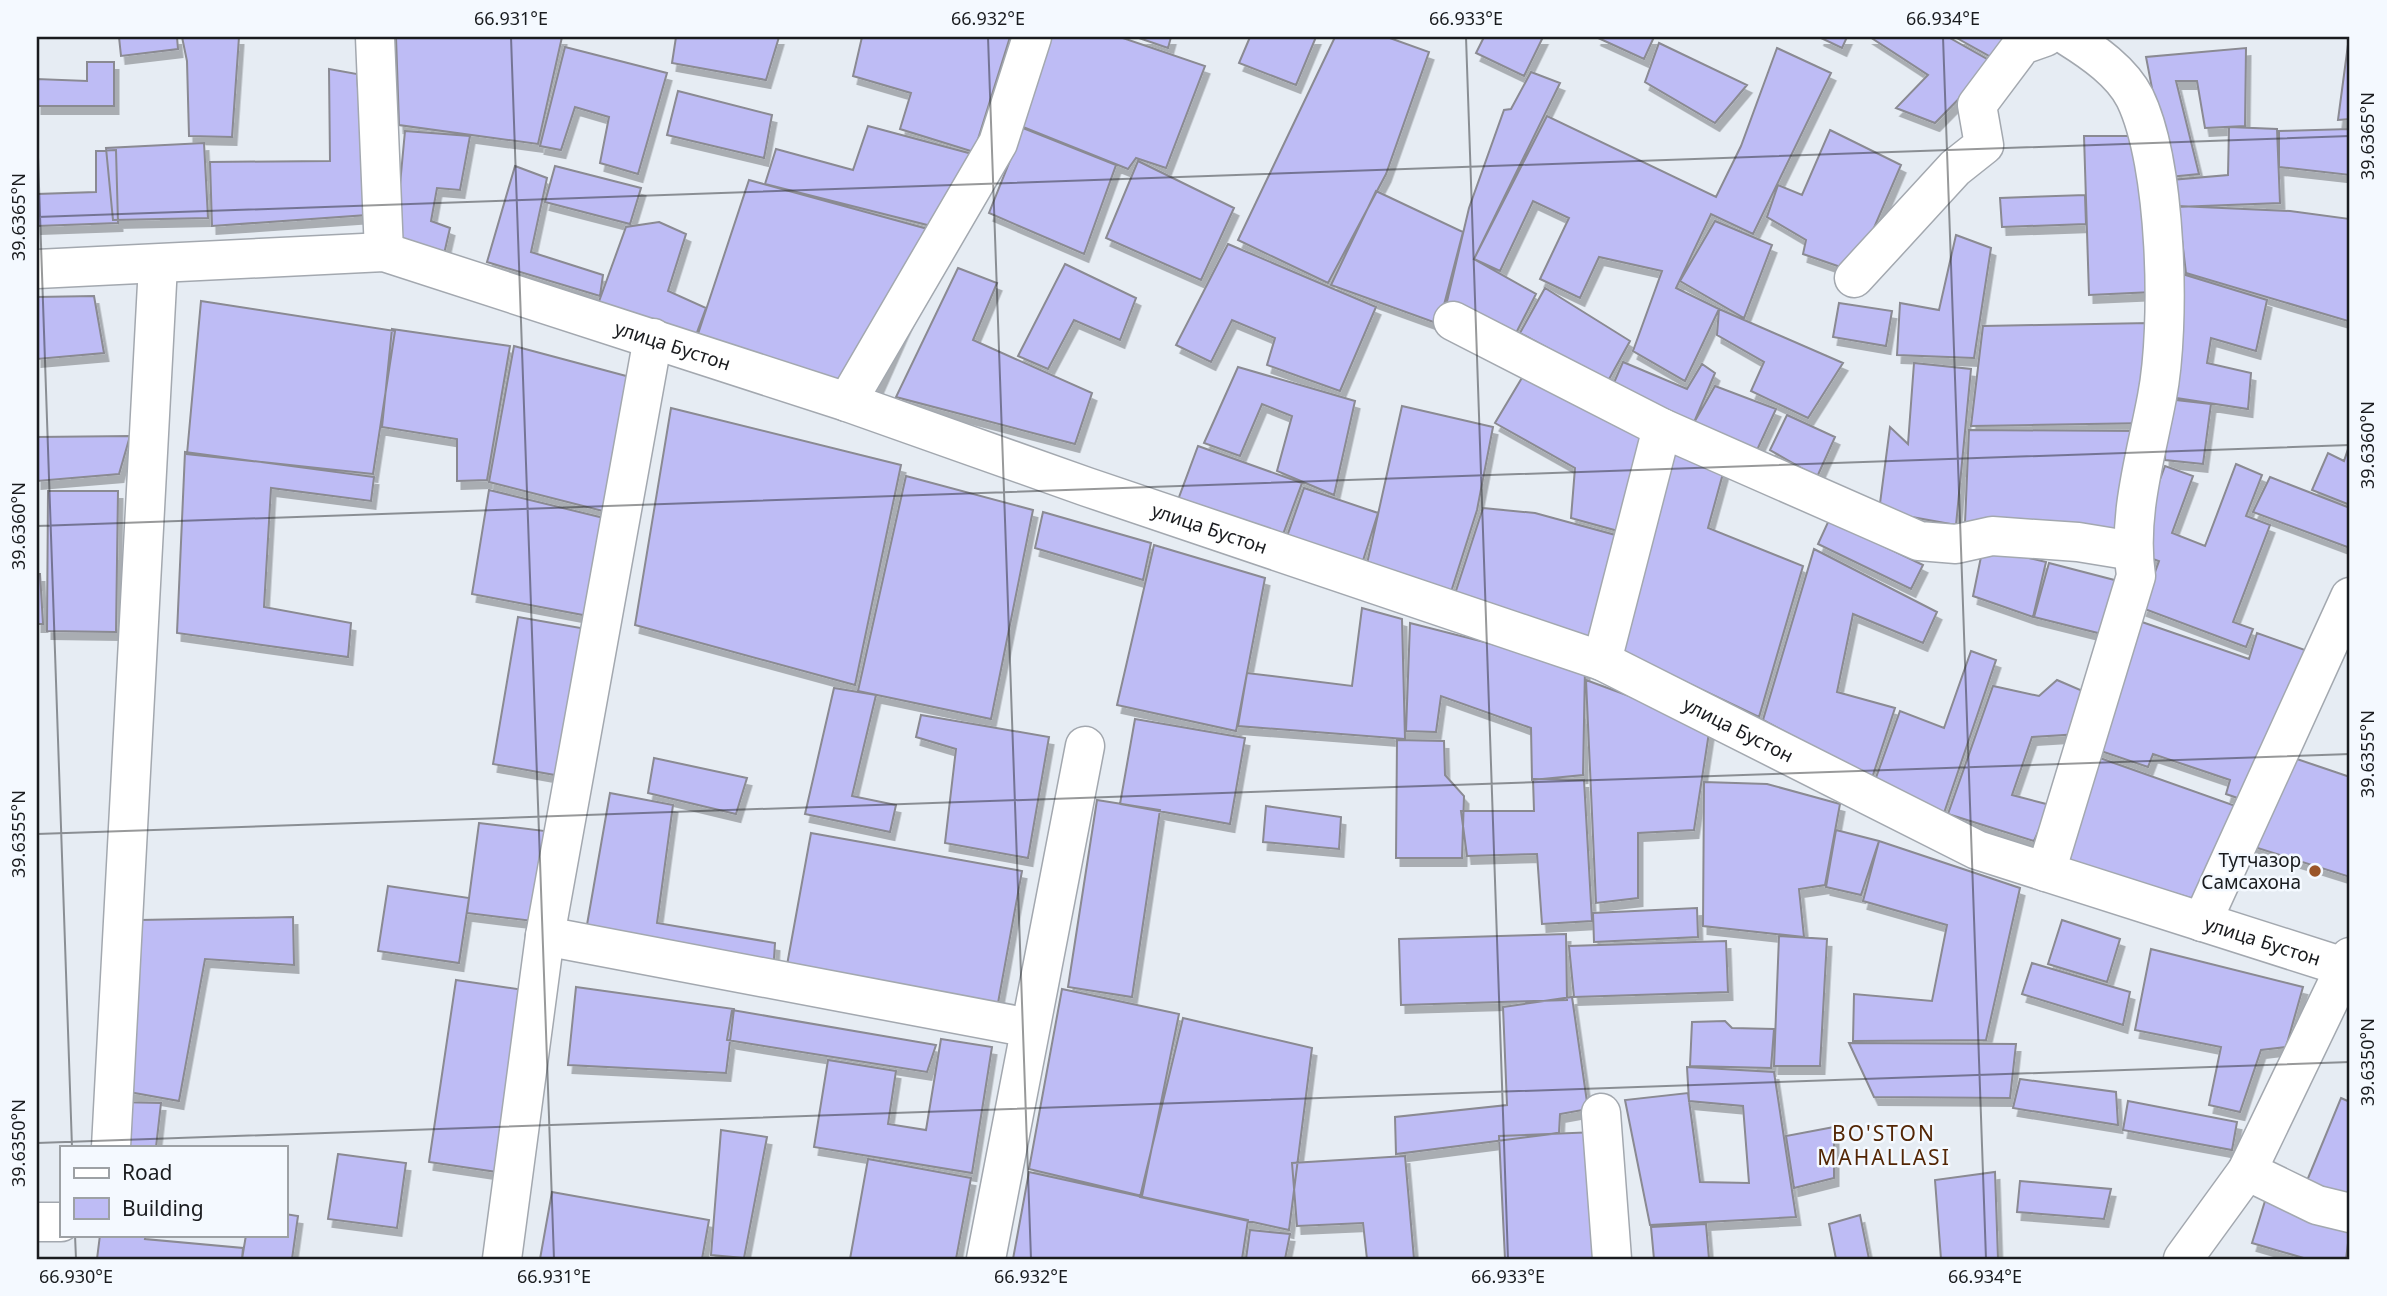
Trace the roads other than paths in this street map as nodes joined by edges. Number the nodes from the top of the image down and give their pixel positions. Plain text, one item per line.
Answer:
1 (375, 37) edge
2 (1032, 37) edge
3 (2045, 37) edge
4 (2069, 37) edge
5 (384, 252) junction
6 (158, 265) junction
7 (37, 269) edge
8 (1854, 278) dead end
9 (1452, 321) dead end
10 (653, 338) junction
11 (847, 402) junction
12 (1662, 428) junction
13 (2133, 551) junction
14 (2350, 597) edge
15 (1602, 661) junction
16 (1085, 746) dead end
17 (2046, 872) junction
18 (2202, 922) junction
19 (545, 936) junction
20 (2347, 962) edge
21 (1030, 1028) junction
22 (1601, 1113) dead end
23 (111, 1146) edge
24 (2247, 1171) junction
25 (2350, 1213) edge
26 (37, 1222) edge
27 (60, 1222) edge
28 (502, 1259) edge
29 (986, 1259) edge
30 (1612, 1259) edge
31 (2183, 1259) edge

1 - 5 street
2 - 11 street
3 - 8 street
4 - 13 street
5 - 6 street, улица Бустон
5 - 10 street, улица Бустон
6 - 7 street, улица Бустон
6 - 23 street
9 - 12 street
10 - 11 street, улица Бустон
10 - 19 street
11 - 15 street, улица Бустон
12 - 13 street
12 - 15 street
13 - 17 street
14 - 18 street
15 - 17 street, улица Бустон
16 - 21 street
17 - 18 street, улица Бустон
18 - 20 street, улица Бустон
19 - 21 street
19 - 28 street
20 - 24 street
21 - 29 street
22 - 30 street
24 - 25 street
24 - 31 street
26 - 27 street

